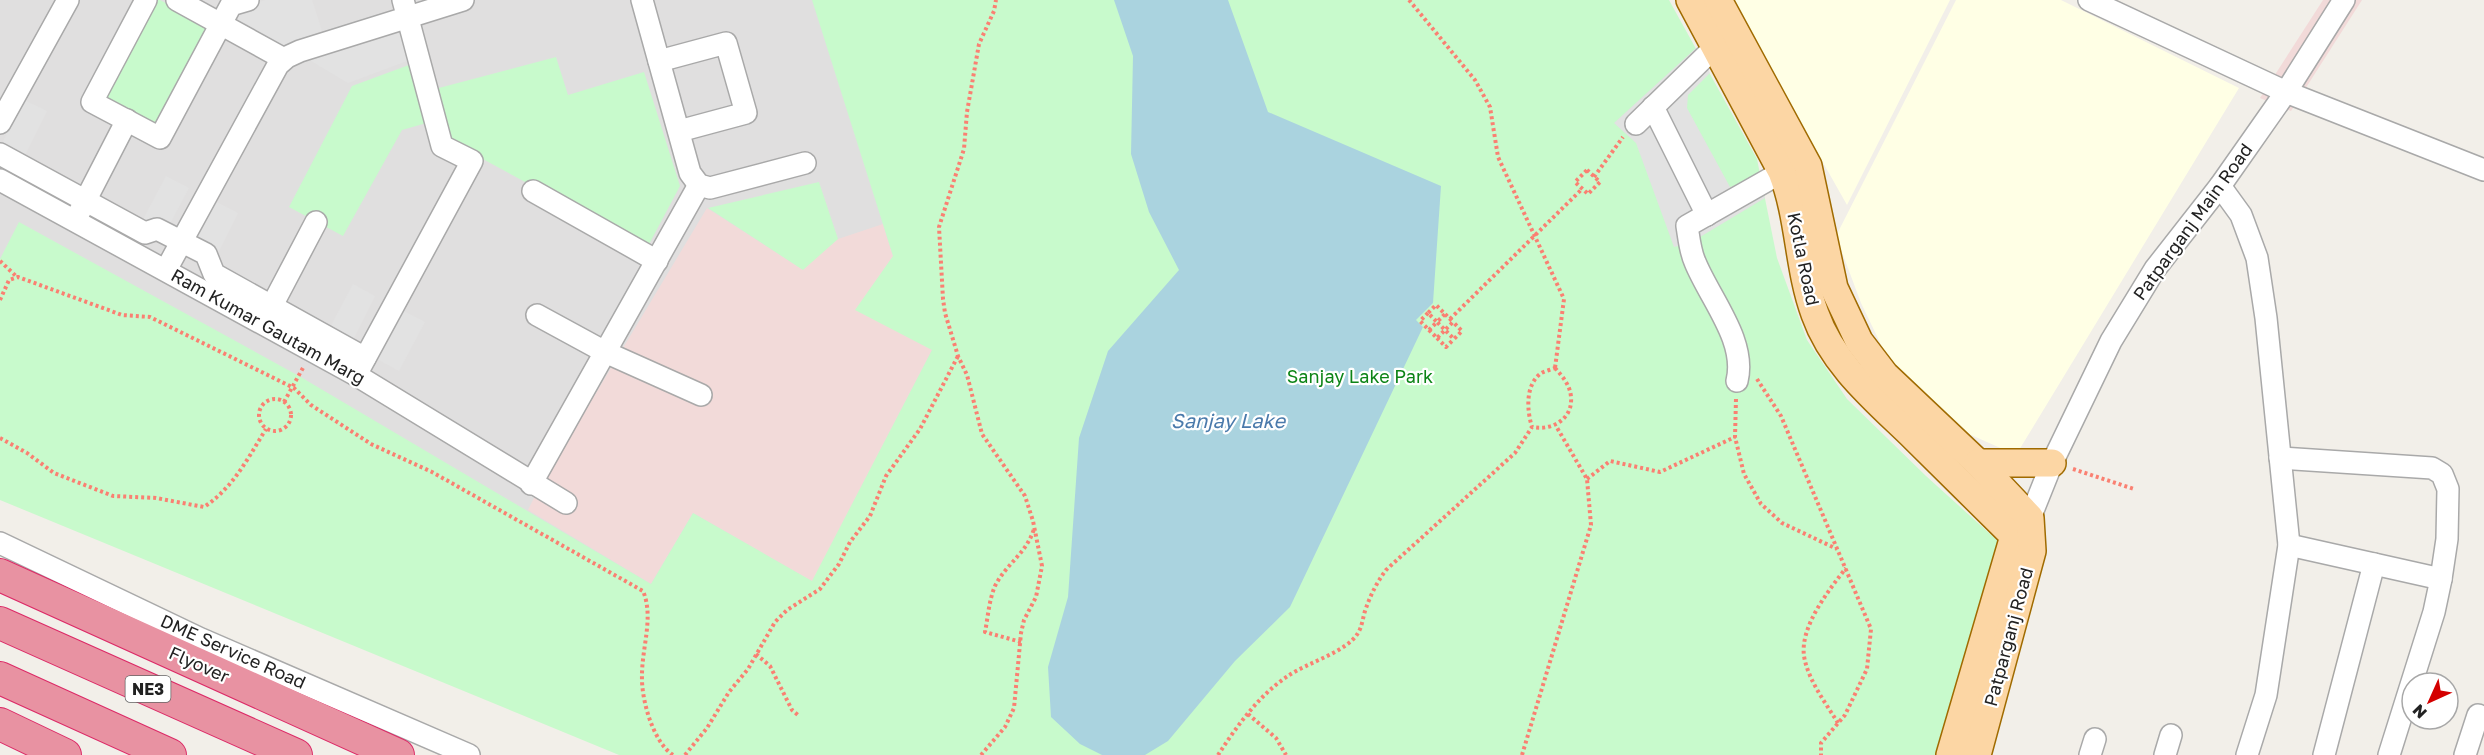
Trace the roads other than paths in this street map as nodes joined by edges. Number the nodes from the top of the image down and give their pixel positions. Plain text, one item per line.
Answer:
1 (68, 0) edge
2 (146, 0) edge
3 (177, 0) edge
4 (248, 0) edge
5 (463, 0) edge
6 (642, 0) edge
7 (1690, 0) edge
8 (1718, 0) edge
9 (2089, 0) edge
10 (2344, 0) edge
11 (405, 9) edge
12 (220, 24) junction
13 (1715, 47) junction
14 (284, 59) junction
15 (659, 61) junction
16 (2286, 92) junction
17 (1653, 108) junction
18 (127, 120) junction
19 (0, 123) edge
20 (1636, 124) road end
21 (679, 131) junction
22 (0, 154) edge
23 (806, 163) dead end
24 (2484, 170) edge
25 (1782, 172) junction
26 (0, 180) edge
27 (699, 185) junction
28 (2220, 186) junction
29 (533, 191) dead end
30 (85, 200) junction
31 (1707, 215) junction
32 (75, 221) junction
33 (316, 222) dead end
34 (181, 241) junction
35 (657, 261) junction
36 (166, 270) junction
37 (267, 315) junction
38 (537, 315) dead end
39 (605, 352) junction
40 (361, 367) junction
41 (1737, 381) road end
42 (700, 395) dead end
43 (2280, 458) junction
44 (1978, 463) junction
45 (2052, 463) junction
46 (531, 484) junction
47 (566, 503) dead end
48 (2022, 527) junction
49 (0, 543) edge
50 (2289, 545) junction
51 (2374, 564) junction
52 (0, 575) edge
53 (2441, 579) junction
54 (0, 623) edge
55 (0, 678) edge
56 (2478, 715) dead end
57 (0, 724) edge
58 (65, 755) edge
59 (170, 755) edge
60 (296, 755) edge
61 (398, 755) edge
62 (469, 755) edge
63 (1950, 755) edge
64 (1977, 755) edge
65 (2247, 755) edge
66 (2324, 755) edge
67 (2389, 755) edge
68 (2465, 755) edge

1 - 19 street
2 - 18 street
3 - 12 street
4 - 12 street
5 - 11 street
6 - 15 street
7 - 13 main road, Kotla Road
8 - 44 main road, Kotla Road
9 - 16 street
10 - 16 street, Patparganj Main Road
11 - 14 street
11 - 40 street
12 - 14 street
12 - 18 street
13 - 17 street
13 - 25 main road, Kotla Road
14 - 34 street
15 - 21 street
15 - 21 street
16 - 24 street
16 - 28 street, Patparganj Main Road
17 - 20 street
17 - 31 street
18 - 30 street
21 - 27 street
22 - 30 street
23 - 27 street
25 - 31 street
25 - 48 main road, Kotla Road
26 - 32 street, Ram Kumar Gautam Marg
27 - 35 street
28 - 43 street
28 - 45 street, Patparganj Main Road
29 - 35 street
30 - 32 street
30 - 34 street
31 - 41 street
32 - 36 street, Ram Kumar Gautam Marg
33 - 37 street
34 - 36 street
34 - 37 street
35 - 39 street
36 - 37 street, Ram Kumar Gautam Marg
37 - 40 street
37 - 40 street, Ram Kumar Gautam Marg
38 - 39 street
39 - 42 street
39 - 46 street
40 - 46 street, Ram Kumar Gautam Marg
43 - 50 street
43 - 53 street
44 - 45 main road
44 - 48 main road, Kotla Road
45 - 48 street, Patparganj Main Road
46 - 47 street, Ram Kumar Gautam Marg
48 - 63 main road, Patparganj Road
48 - 64 main road, Patparganj Road
49 - 62 street, DME Service Road
50 - 51 street
50 - 65 street
51 - 53 street
51 - 66 street
52 - 61 highway, Flyover
53 - 67 street
54 - 60 highway, NE3
55 - 59 highway
56 - 68 street
57 - 58 highway

